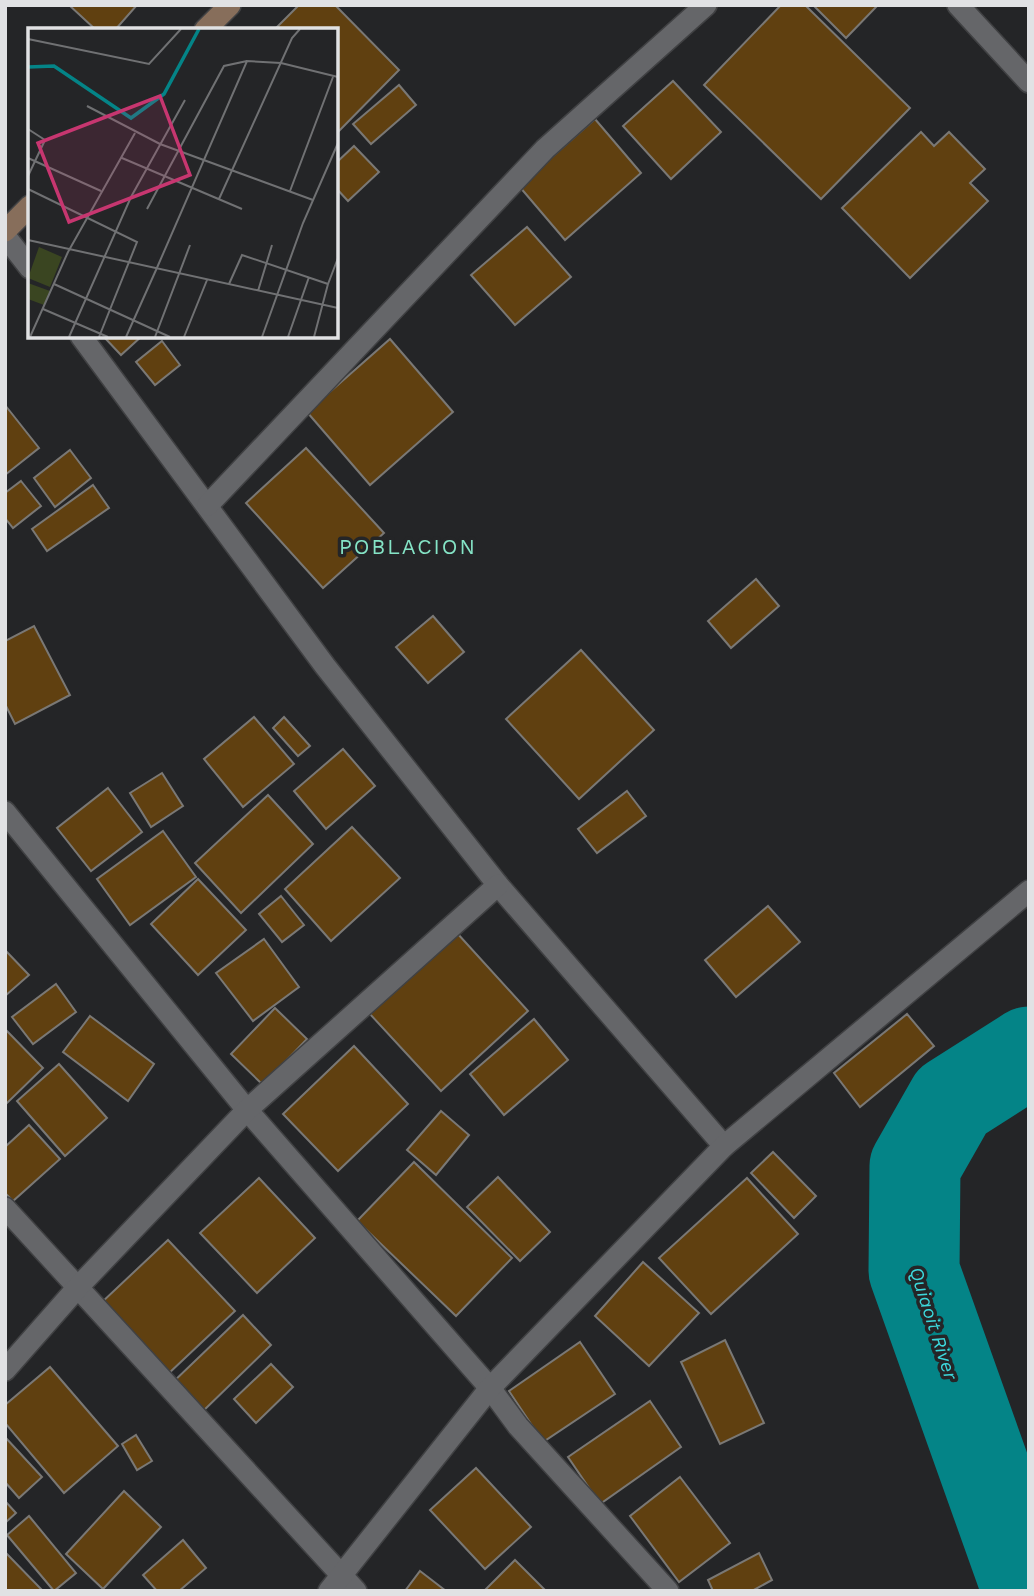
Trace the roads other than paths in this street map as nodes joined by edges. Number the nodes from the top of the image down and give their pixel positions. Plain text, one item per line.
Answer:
1 (230, 5) edge
2 (706, 5) edge
3 (958, 5) edge
4 (207, 28) edge
5 (1029, 82) edge
6 (28, 208) edge
7 (5, 233) edge
8 (28, 265) edge
9 (83, 338) edge
10 (208, 505) junction
11 (5, 812) edge
12 (498, 885) junction
13 (1029, 891) edge
14 (247, 1111) junction
15 (724, 1146) junction
16 (5, 1209) edge
17 (78, 1287) junction
18 (5, 1370) edge
19 (490, 1388) junction
20 (343, 1586) edge
21 (668, 1591) edge

1 - 4 street
2 - 10 street
3 - 5 street
6 - 7 street
7 - 8 street
9 - 10 street
10 - 12 street
11 - 14 street
12 - 14 street
12 - 15 street
13 - 15 street
14 - 17 street
14 - 19 street
15 - 19 street
16 - 17 street
17 - 18 street
17 - 20 street
19 - 20 street
19 - 21 street

